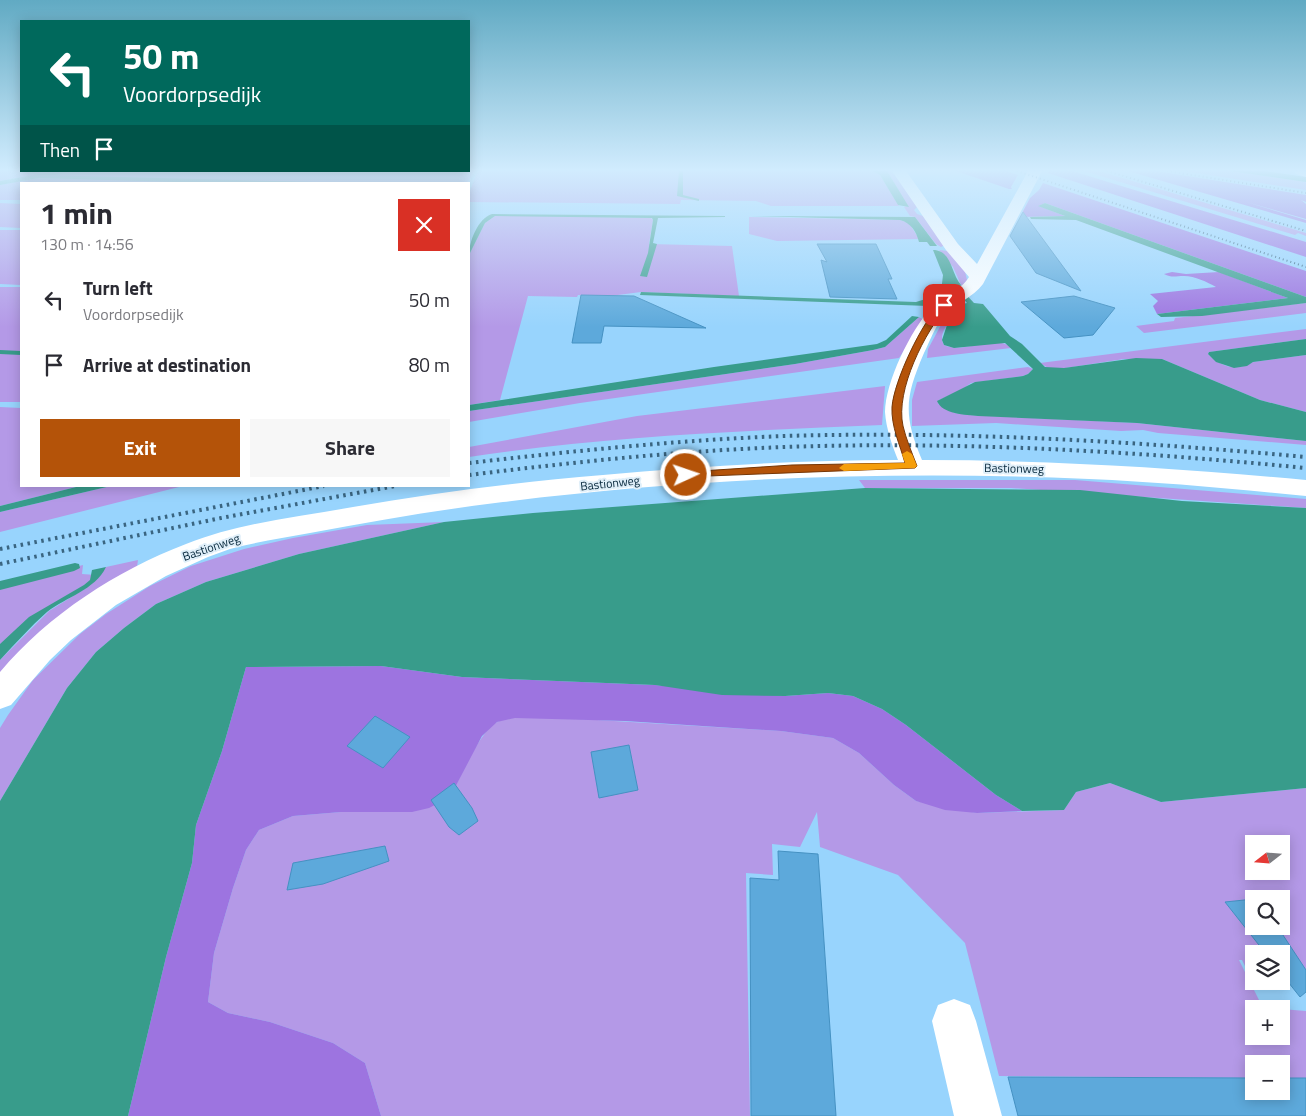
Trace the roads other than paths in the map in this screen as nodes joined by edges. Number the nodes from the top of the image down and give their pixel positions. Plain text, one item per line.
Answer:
1 (935, 223) edge
2 (1007, 223) edge
3 (978, 276) junction
4 (912, 466) junction
5 (1306, 488) edge
6 (0, 695) edge
7 (954, 1021) dead end
8 (978, 1116) edge

1 - 3 street
2 - 3 street
3 - 4 street
4 - 5 street, Bastionweg
4 - 6 street, Bastionweg
7 - 8 street

